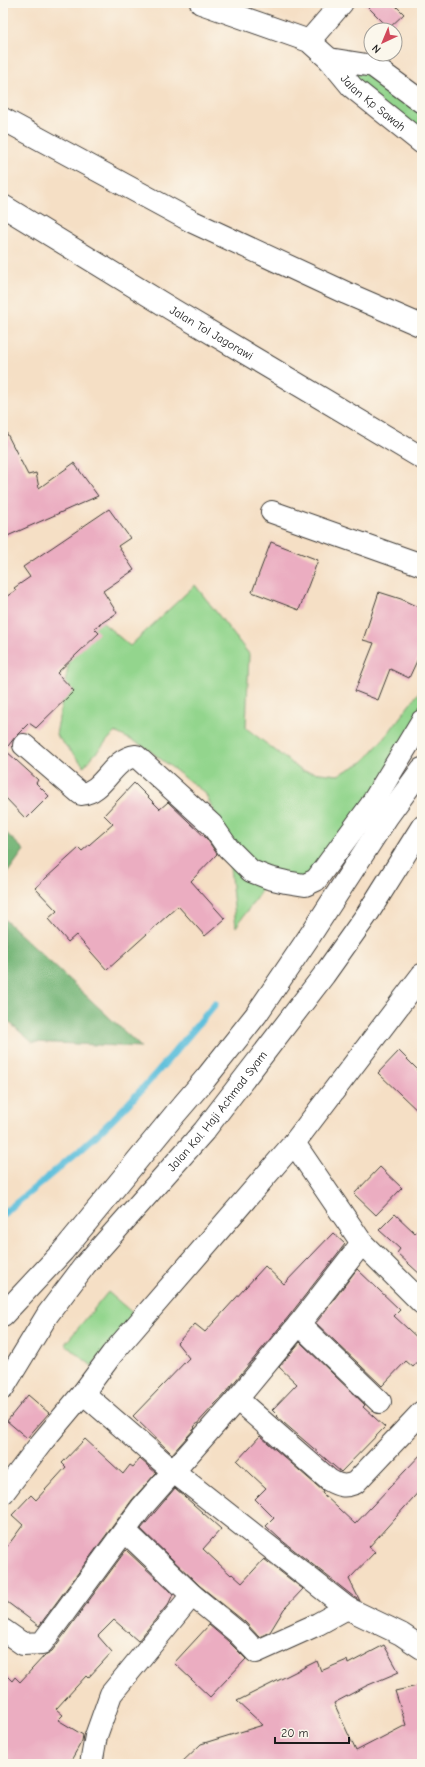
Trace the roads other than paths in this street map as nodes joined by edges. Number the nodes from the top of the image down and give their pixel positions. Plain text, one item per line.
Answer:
1 (201, 3) edge
2 (342, 3) edge
3 (309, 41) junction
4 (329, 59) junction
5 (422, 102) edge
6 (3, 119) edge
7 (422, 143) edge
8 (3, 206) edge
9 (422, 326) edge
10 (422, 458) edge
11 (272, 512) dead end
12 (422, 565) edge
13 (422, 721) edge
14 (24, 745) dead end
15 (422, 769) edge
16 (422, 827) edge
17 (418, 986) edge
18 (294, 1143) junction
19 (362, 1243) junction
20 (422, 1304) edge
21 (3, 1315) edge
22 (299, 1324) junction
23 (3, 1388) edge
24 (83, 1393) junction
25 (237, 1399) junction
26 (380, 1402) dead end
27 (422, 1412) edge
28 (173, 1471) junction
29 (3, 1493) edge
30 (125, 1531) junction
31 (192, 1596) junction
32 (347, 1608) junction
33 (3, 1630) edge
34 (422, 1648) edge
35 (91, 1764) edge

1 - 3 main road, Jalan Kp Sawah
2 - 3 main road
3 - 4 main road, Jalan Kp Sawah
4 - 5 main road, Jalan Kp Sawah
4 - 7 main road, Jalan Kp Sawah
6 - 9 main road
8 - 10 main road, Jalan Tol Jagorawi
11 - 12 main road
13 - 14 main road
15 - 21 main road
16 - 23 main road, Jalan Kol. Haji Achmad Syam
17 - 18 main road
18 - 19 main road
18 - 24 main road
19 - 20 main road
19 - 22 main road
22 - 25 main road
22 - 26 main road
24 - 28 main road
24 - 29 main road
25 - 27 main road
25 - 28 main road
28 - 30 main road
28 - 32 main road
30 - 31 main road
30 - 33 main road
31 - 32 main road
31 - 35 main road
32 - 34 main road

